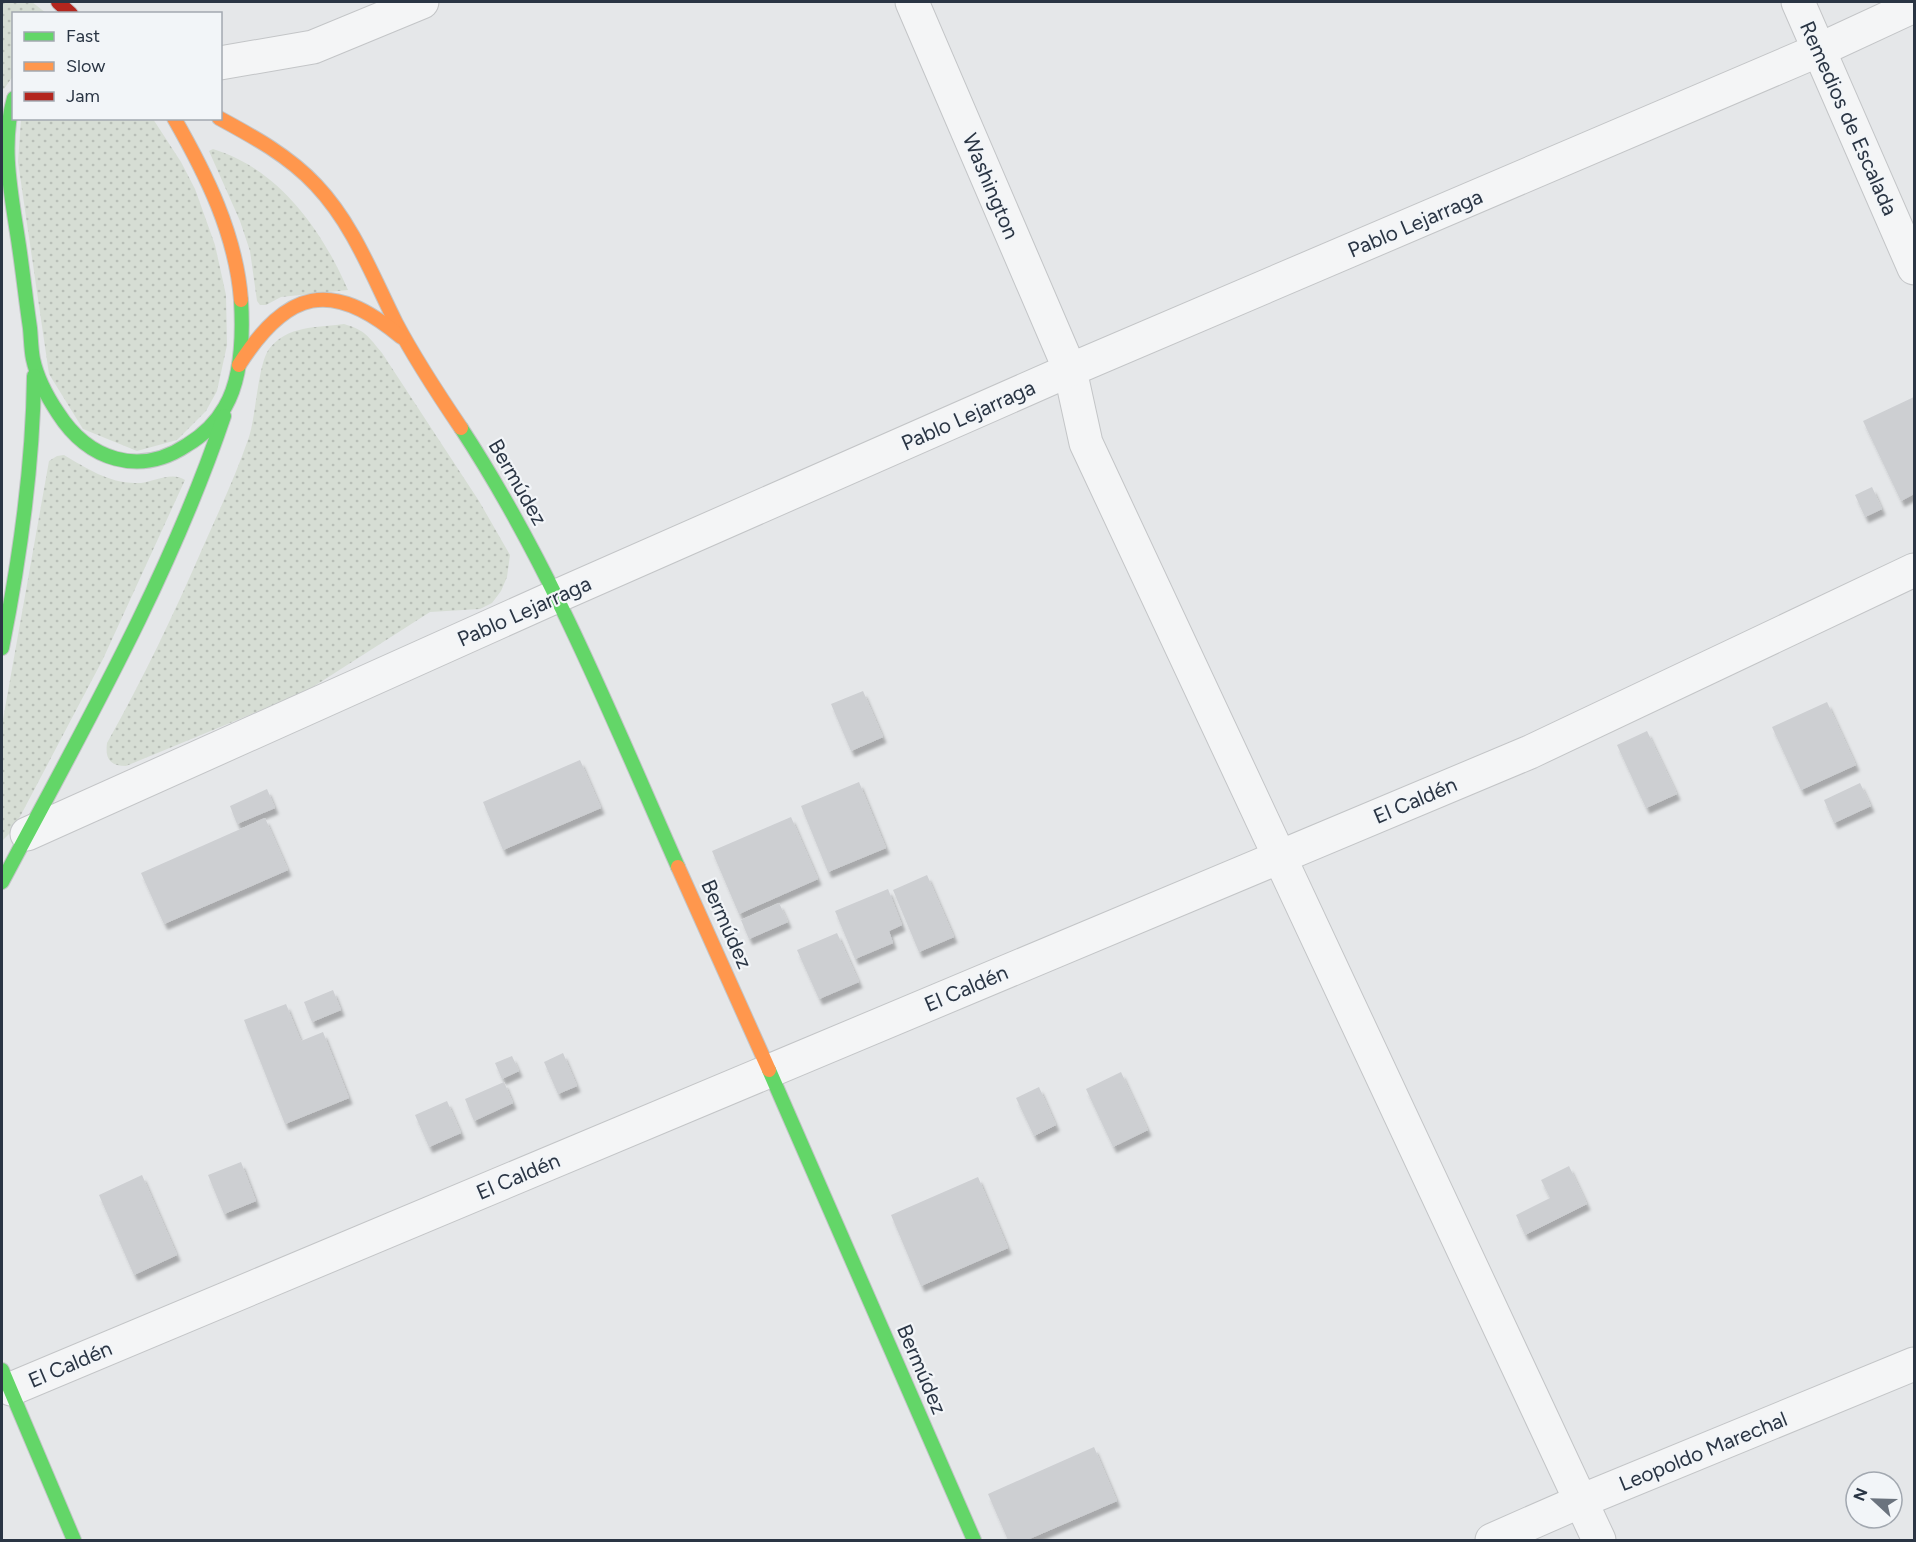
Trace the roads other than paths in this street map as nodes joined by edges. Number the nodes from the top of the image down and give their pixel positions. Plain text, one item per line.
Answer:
1 (422, 2) edge
2 (912, 2) edge
3 (1798, 2) edge
4 (1914, 6) edge
5 (1819, 50) junction
6 (222, 63) edge
7 (12, 104) edge
8 (175, 120) edge
9 (222, 120) edge
10 (2, 151) edge
11 (1914, 268) edge
12 (406, 342) junction
13 (34, 362) junction
14 (239, 365) junction
15 (1070, 370) junction
16 (230, 397) junction
17 (1914, 570) edge
18 (557, 596) junction
19 (2, 648) edge
20 (27, 834) junction
21 (1281, 856) junction
22 (2, 882) edge
23 (769, 1070) junction
24 (1914, 1364) edge
25 (6, 1379) edge
26 (1581, 1501) junction
27 (74, 1540) edge
28 (974, 1540) edge
29 (1492, 1540) edge
30 (1599, 1540) edge

1 - 6 street
2 - 15 street, Washington
3 - 5 street, Remedios de Escalada
4 - 5 street, Pablo Lejarraga
5 - 11 street, Remedios de Escalada
5 - 15 street, Pablo Lejarraga
7 - 10 main road
8 - 14 main road
9 - 12 main road, Bermúdez
10 - 13 main road
12 - 14 main road, Bermúdez
12 - 18 main road, Bermúdez
13 - 16 main road
13 - 19 main road
14 - 16 main road
15 - 18 street, Pablo Lejarraga
15 - 21 street, Washington
16 - 20 main road
17 - 21 street, El Caldén
18 - 20 street, Pablo Lejarraga
18 - 23 main road, Bermúdez
20 - 22 main road
21 - 23 street, El Caldén
21 - 26 street, Washington
23 - 25 street, El Caldén
23 - 28 main road, Bermúdez
24 - 26 street, Leopoldo Marechal
25 - 27 main road
26 - 29 street, Leopoldo Marechal
26 - 30 street, Washington

